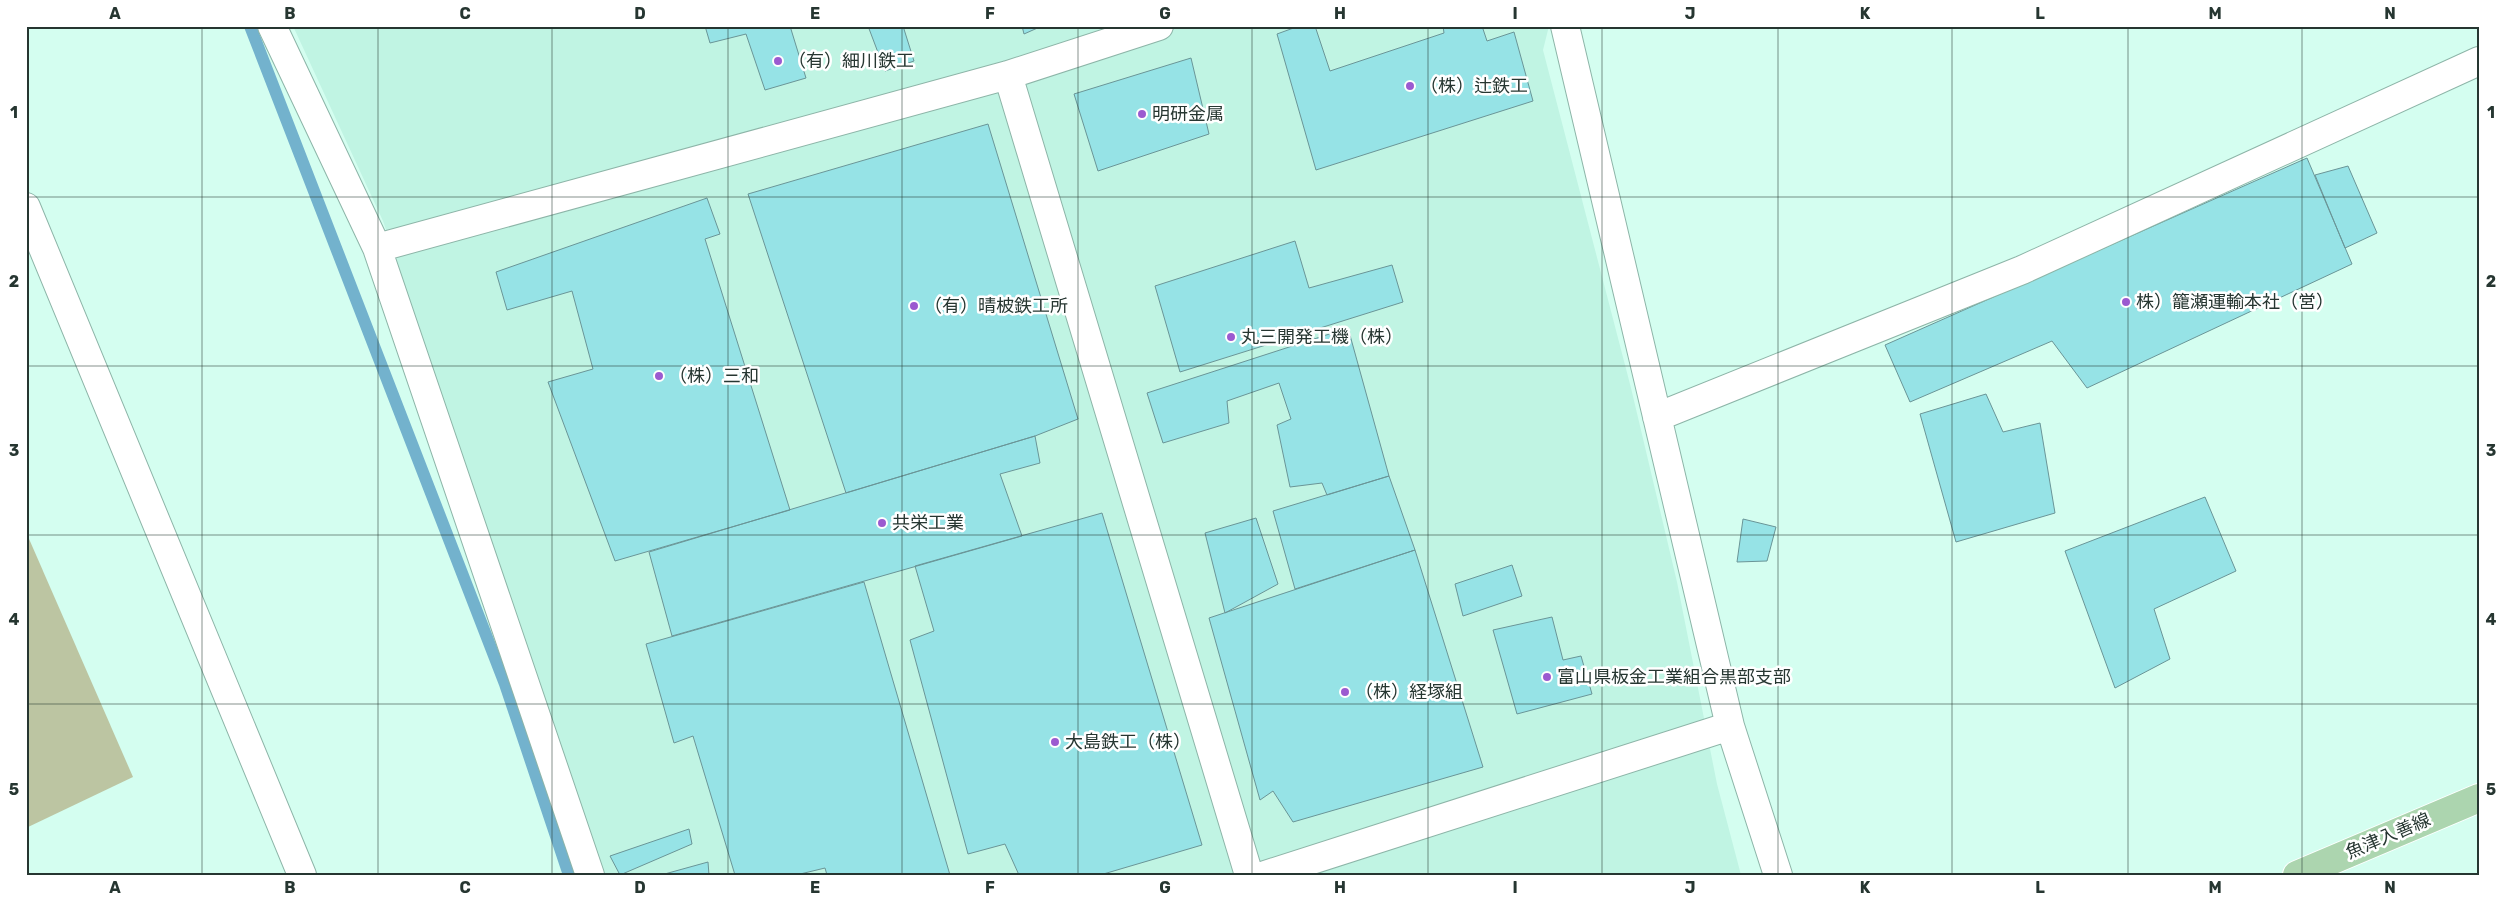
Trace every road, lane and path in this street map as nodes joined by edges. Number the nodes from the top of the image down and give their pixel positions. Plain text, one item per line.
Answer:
1 (272, 26) edge
2 (1159, 26) edge
3 (1565, 26) edge
4 (2479, 61) edge
5 (1008, 75) junction
6 (26, 207) edge
7 (377, 248) junction
8 (1657, 418) junction
9 (1730, 726) junction
10 (2479, 798) edge
11 (2301, 874) edge
12 (302, 875) edge
13 (590, 875) edge
14 (1249, 875) edge
15 (1265, 875) edge
16 (1778, 875) edge

1 - 7 street
2 - 5 street
3 - 8 street
4 - 8 street
5 - 7 street
5 - 14 street
6 - 12 street
7 - 13 street
8 - 9 street
9 - 15 street
9 - 16 street
10 - 11 main road, 魚津入善線

